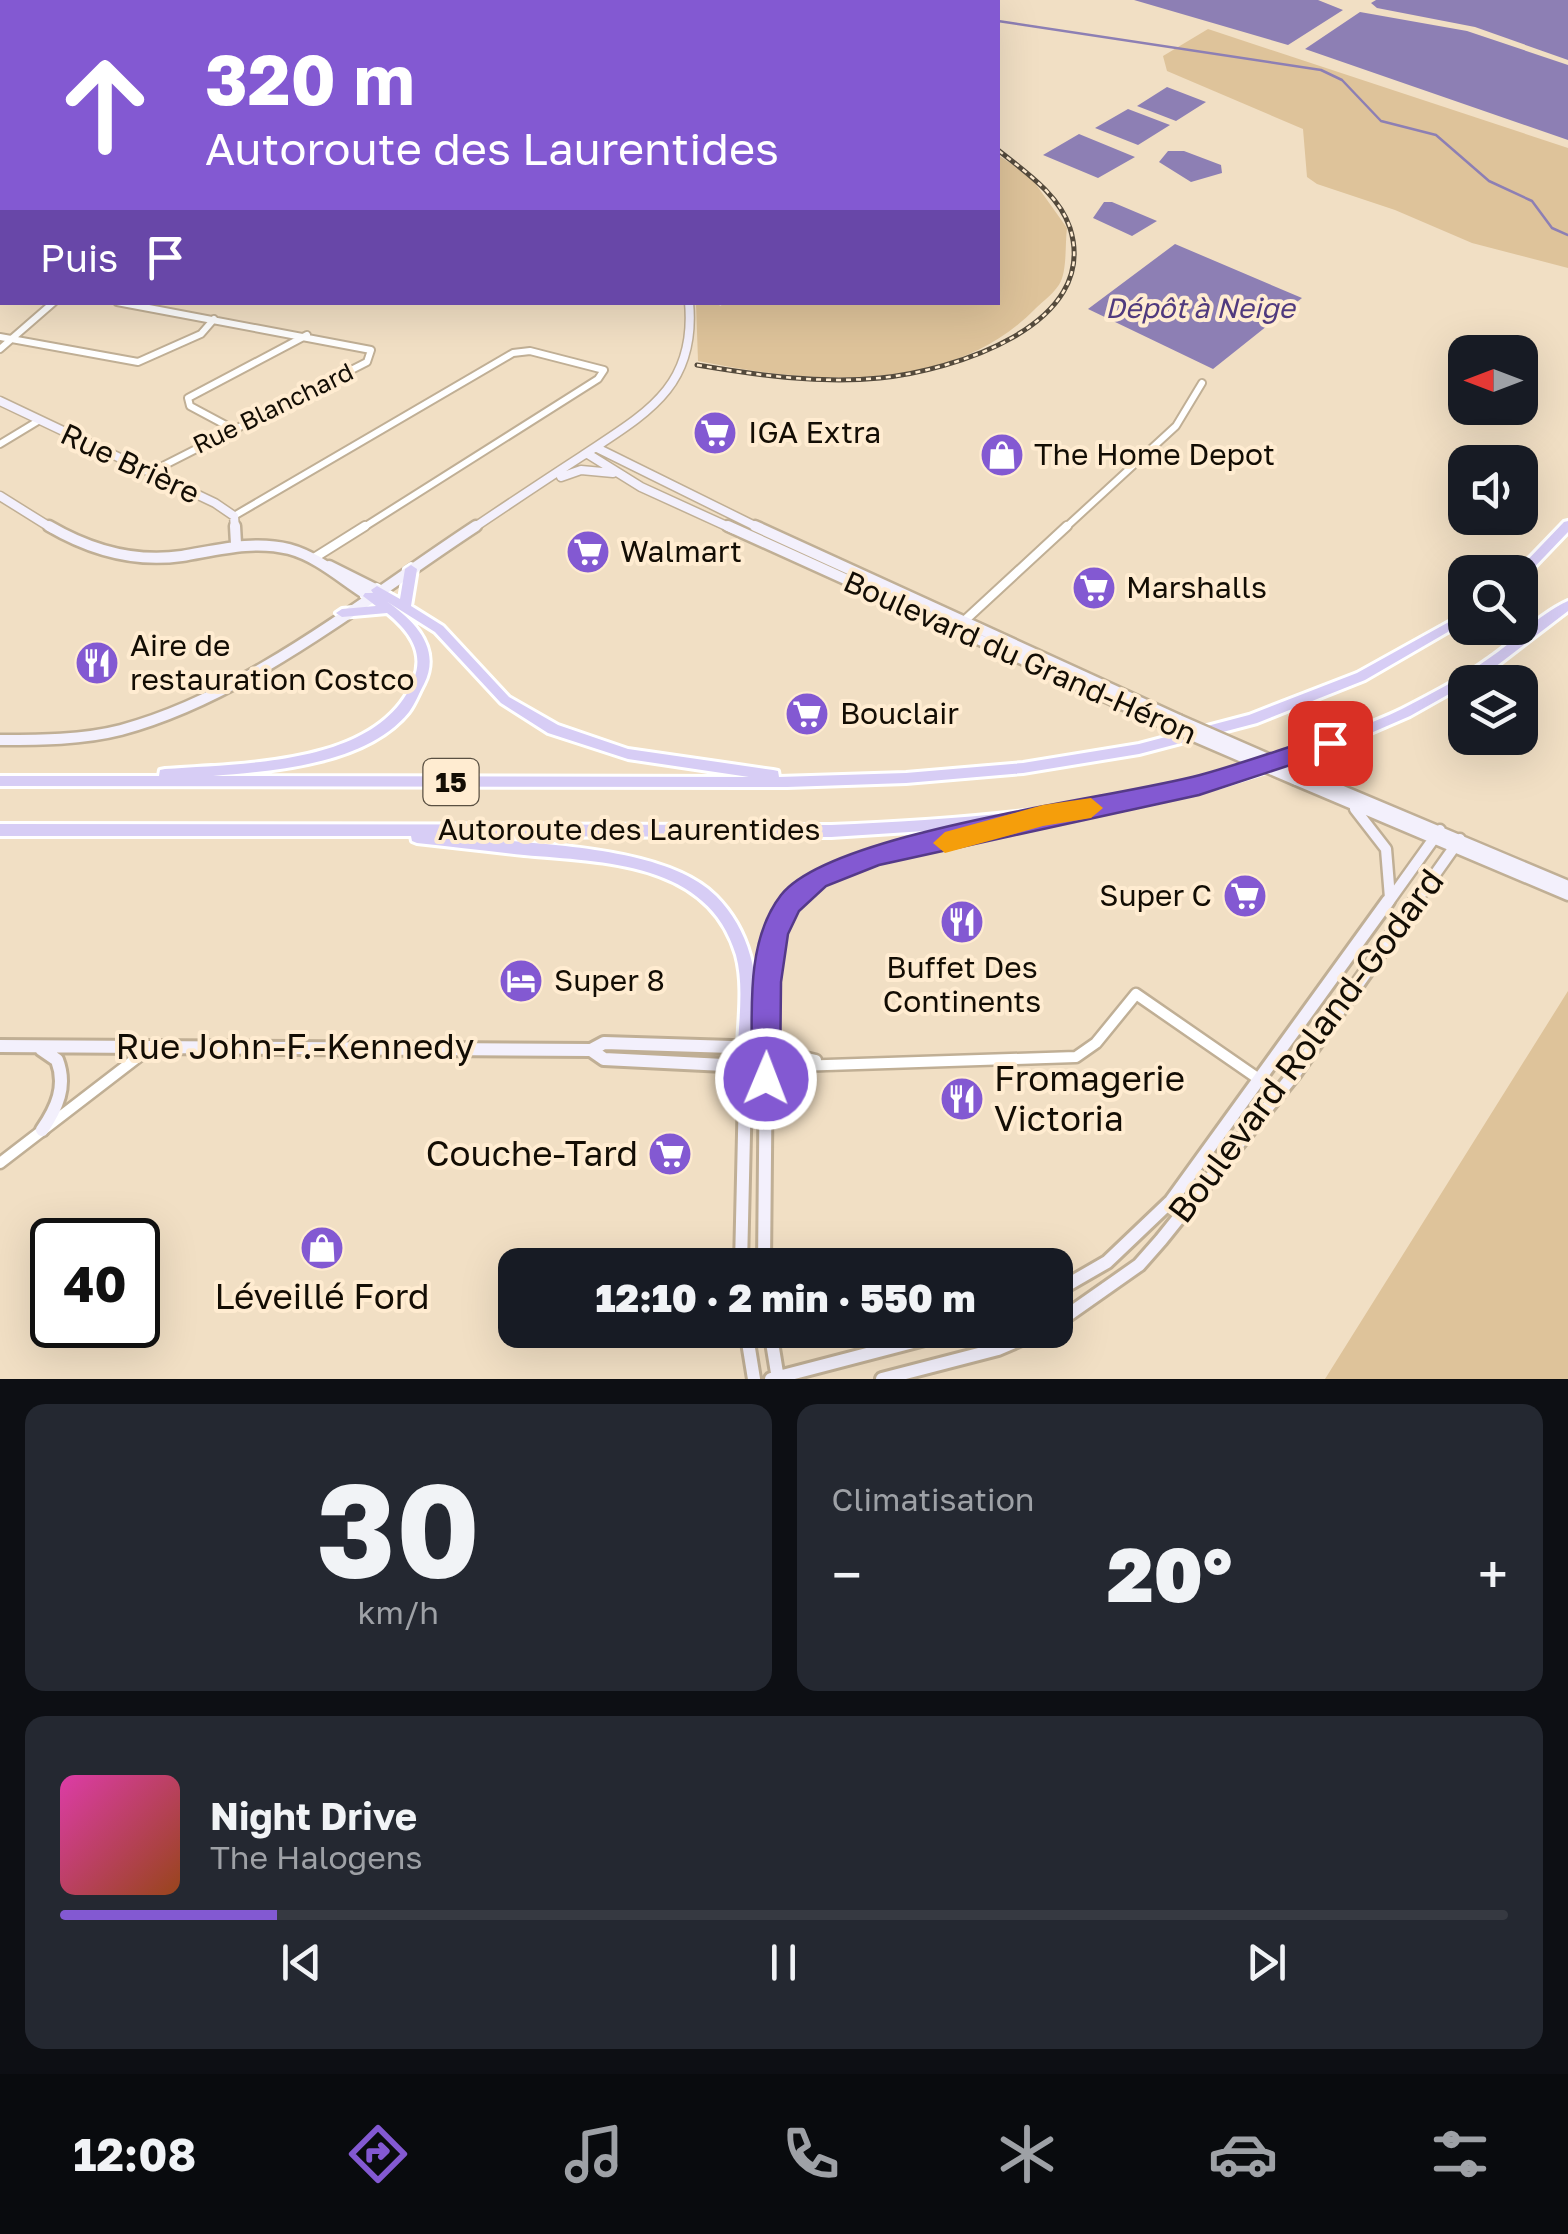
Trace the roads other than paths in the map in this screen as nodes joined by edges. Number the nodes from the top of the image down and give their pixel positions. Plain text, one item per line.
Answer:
1 (51, 305) edge
2 (133, 305) edge
3 (689, 305) edge
4 (214, 320) junction
5 (307, 335) junction
6 (0, 337) edge
7 (13, 339) junction
8 (0, 349) edge
9 (1202, 382) dead end
10 (0, 401) edge
11 (38, 421) junction
12 (233, 429) junction
13 (0, 444) edge
14 (593, 451) junction
15 (151, 472) junction
16 (624, 477) junction
17 (545, 482) junction
18 (0, 496) edge
19 (234, 516) junction
20 (1568, 525) edge
21 (236, 544) junction
22 (1538, 556) edge
23 (314, 558) junction
24 (411, 569) junction
25 (373, 593) junction
26 (1568, 604) edge
27 (405, 606) junction
28 (389, 610) junction
29 (342, 613) junction
30 (966, 619) junction
31 (954, 628) junction
32 (1448, 628) edge
33 (1174, 723) junction
34 (0, 740) edge
35 (1301, 778) junction
36 (0, 781) edge
37 (84, 781) junction
38 (817, 782) junction
39 (1350, 805) junction
40 (1043, 816) junction
41 (0, 830) edge
42 (355, 830) junction
43 (1437, 835) junction
44 (1457, 844) junction
45 (1568, 886) edge
46 (1568, 895) edge
47 (1390, 900) junction
48 (0, 1046) edge
49 (35, 1046) junction
50 (151, 1046) junction
51 (746, 1047) junction
52 (766, 1048) junction
53 (590, 1050) junction
54 (820, 1062) junction
55 (745, 1066) junction
56 (766, 1066) junction
57 (1260, 1079) junction
58 (1279, 1092) junction
59 (42, 1130) junction
60 (0, 1163) edge
61 (741, 1248) edge
62 (764, 1248) edge
63 (1073, 1282) edge
64 (1073, 1311) edge
65 (749, 1348) edge
66 (772, 1348) edge
67 (890, 1348) edge
68 (1000, 1348) edge
69 (776, 1378) edge
70 (754, 1379) edge
71 (882, 1379) edge

1 - 7 street
2 - 4 street, Rue Blanchard
3 - 14 street
4 - 5 street, Rue Blanchard
4 - 7 street
5 - 12 street
5 - 12 street, Rue Blanchard
6 - 7 street
7 - 8 street
9 - 30 street
10 - 11 street, Rue Brière
11 - 13 street
11 - 15 street, Rue Brière
12 - 15 street, Rue Blanchard
14 - 16 street, Boulevard du Grand-Héron
14 - 17 street
14 - 30 street, Boulevard du Grand-Héron
15 - 19 street, Rue Brière
16 - 17 street
16 - 31 street, Boulevard du Grand-Héron
17 - 24 street
18 - 21 street
19 - 21 street, Rue Brière
19 - 23 street
20 - 22 highway
21 - 23 street
23 - 25 street
24 - 25 street
24 - 27 highway
25 - 27 highway
25 - 28 highway
25 - 29 street
26 - 40 highway, Autoroute des Laurentides / 15
27 - 38 highway
28 - 29 highway
28 - 37 highway
29 - 34 street
30 - 31 street
30 - 33 street, Boulevard du Grand-Héron
31 - 33 street, Boulevard du Grand-Héron
32 - 38 highway, Autoroute des Laurentides / 15
33 - 35 street, Boulevard du Grand-Héron, bridge
35 - 39 street, Boulevard du Grand-Héron
35 - 43 street, Boulevard du Grand-Héron
36 - 37 highway, Autoroute des Laurentides / 15
37 - 38 highway, Autoroute des Laurentides / 15
39 - 43 street, Boulevard du Grand-Héron
39 - 47 street
40 - 42 highway, Autoroute des Laurentides / 15
40 - 52 highway
41 - 42 highway, Autoroute des Laurentides / 15
42 - 51 highway
43 - 44 street, Boulevard du Grand-Héron
43 - 47 street, Boulevard Roland-Godard
44 - 45 street, Boulevard du Grand-Héron
44 - 46 street, Boulevard du Grand-Héron
44 - 58 street, Boulevard Roland-Godard
47 - 57 street, Boulevard Roland-Godard
48 - 49 street, Rue John-F.-Kennedy
49 - 50 street, Rue John-F.-Kennedy
49 - 59 street
50 - 53 street, Rue John-F.-Kennedy
50 - 59 street
51 - 52 street, Rue John-F.-Kennedy
51 - 53 street, Rue John-F.-Kennedy
51 - 55 street
52 - 54 street, Rue John-F.-Kennedy
52 - 56 street
53 - 55 street, Rue John-F.-Kennedy
54 - 56 street, Rue John-F.-Kennedy
54 - 57 street, Rue John-F.-Kennedy
55 - 56 street, Rue John-F.-Kennedy
55 - 61 street
56 - 62 street
57 - 58 street, Rue John-F.-Kennedy
57 - 63 street, Boulevard Roland-Godard
58 - 64 street, Boulevard Roland-Godard
59 - 60 street
65 - 70 street
66 - 69 street
67 - 69 street
68 - 71 street

